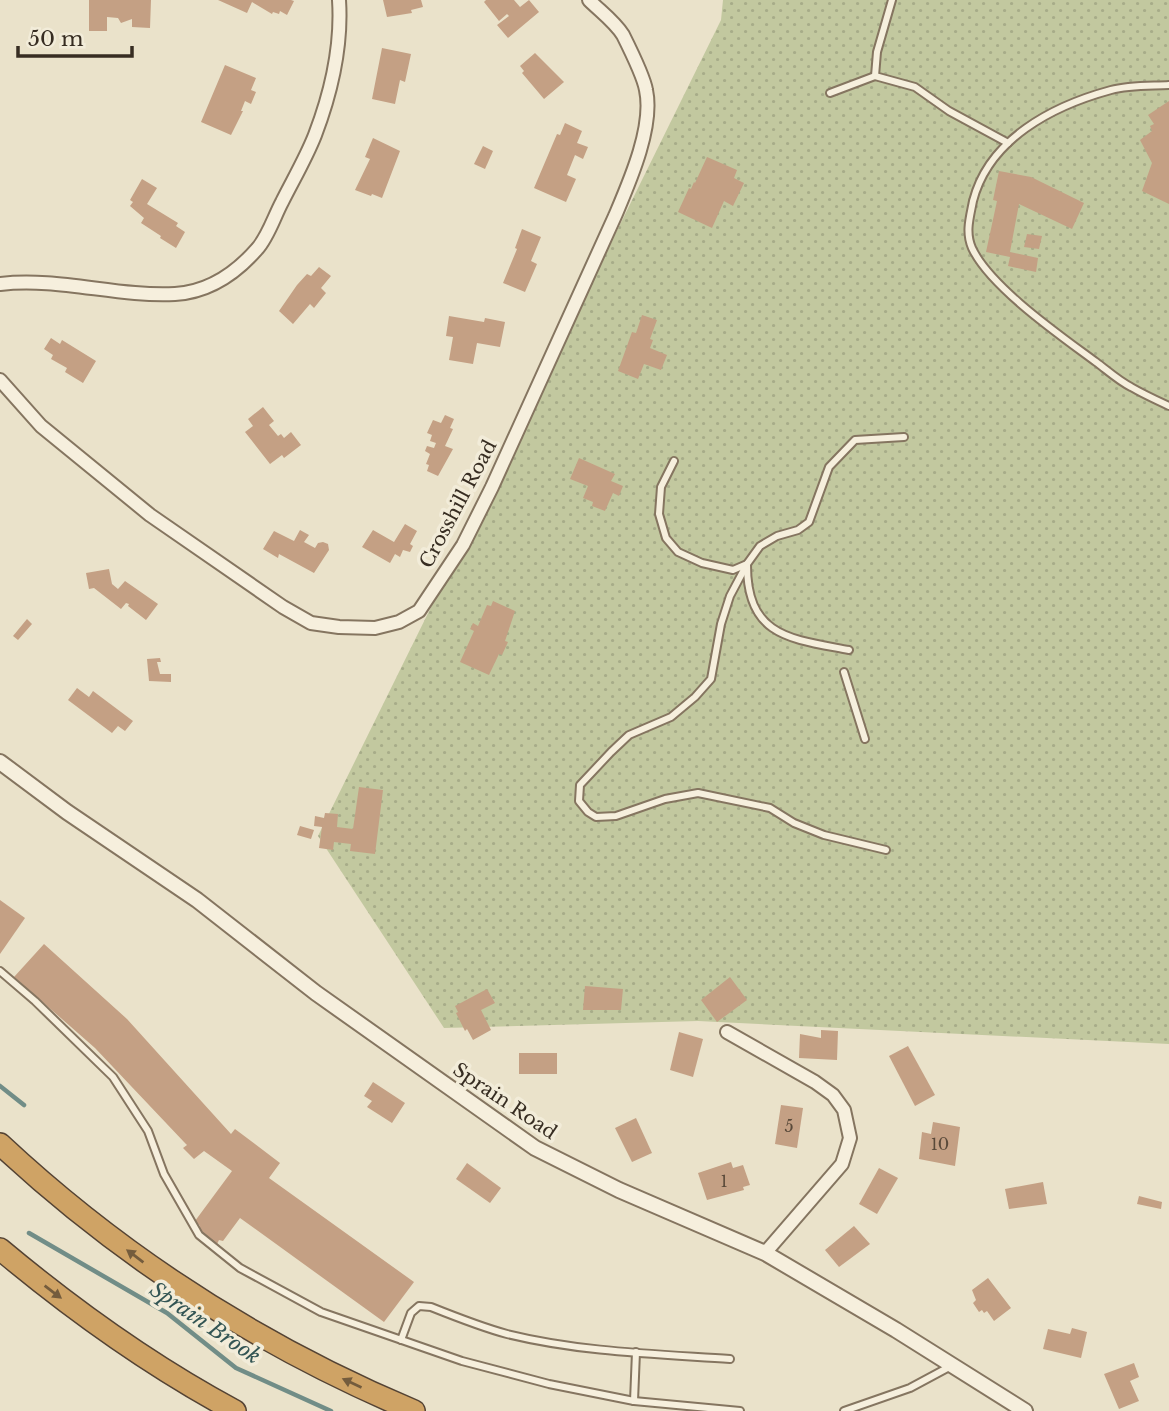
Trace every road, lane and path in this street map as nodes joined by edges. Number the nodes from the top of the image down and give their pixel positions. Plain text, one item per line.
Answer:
1 (339, 0) edge
2 (589, 0) edge
3 (892, 0) edge
4 (875, 76) junction
5 (1169, 85) edge
6 (830, 93) dead end
7 (1008, 142) junction
8 (0, 284) edge
9 (0, 380) edge
10 (1169, 406) edge
11 (904, 437) dead end
12 (674, 461) dead end
13 (747, 564) junction
14 (849, 649) dead end
15 (844, 672) dead end
16 (865, 739) dead end
17 (0, 762) edge
18 (886, 850) dead end
19 (0, 971) edge
20 (727, 1032) dead end
21 (0, 1144) edge
22 (0, 1249) edge
23 (765, 1253) junction
24 (401, 1340) junction
25 (636, 1352) junction
26 (730, 1359) dead end
27 (953, 1366) junction
28 (634, 1401) junction
29 (236, 1411) edge
30 (415, 1411) edge
31 (740, 1411) edge
32 (844, 1411) edge
33 (1025, 1411) edge

1 - 8 street
2 - 9 street, Crosshill Road
3 - 4 lane
4 - 6 lane
4 - 7 lane
5 - 7 lane
7 - 10 lane
11 - 13 lane
12 - 13 lane
13 - 14 lane
13 - 18 lane
15 - 16 lane
17 - 23 street, Sprain Road
19 - 24 lane
20 - 23 street
30 -> 21 highway
22 -> 29 highway
23 - 27 street, Sprain Road
24 - 25 lane
24 - 28 lane
25 - 26 lane
25 - 28 lane
27 - 32 lane
27 - 33 street, Sprain Road
28 - 31 lane

